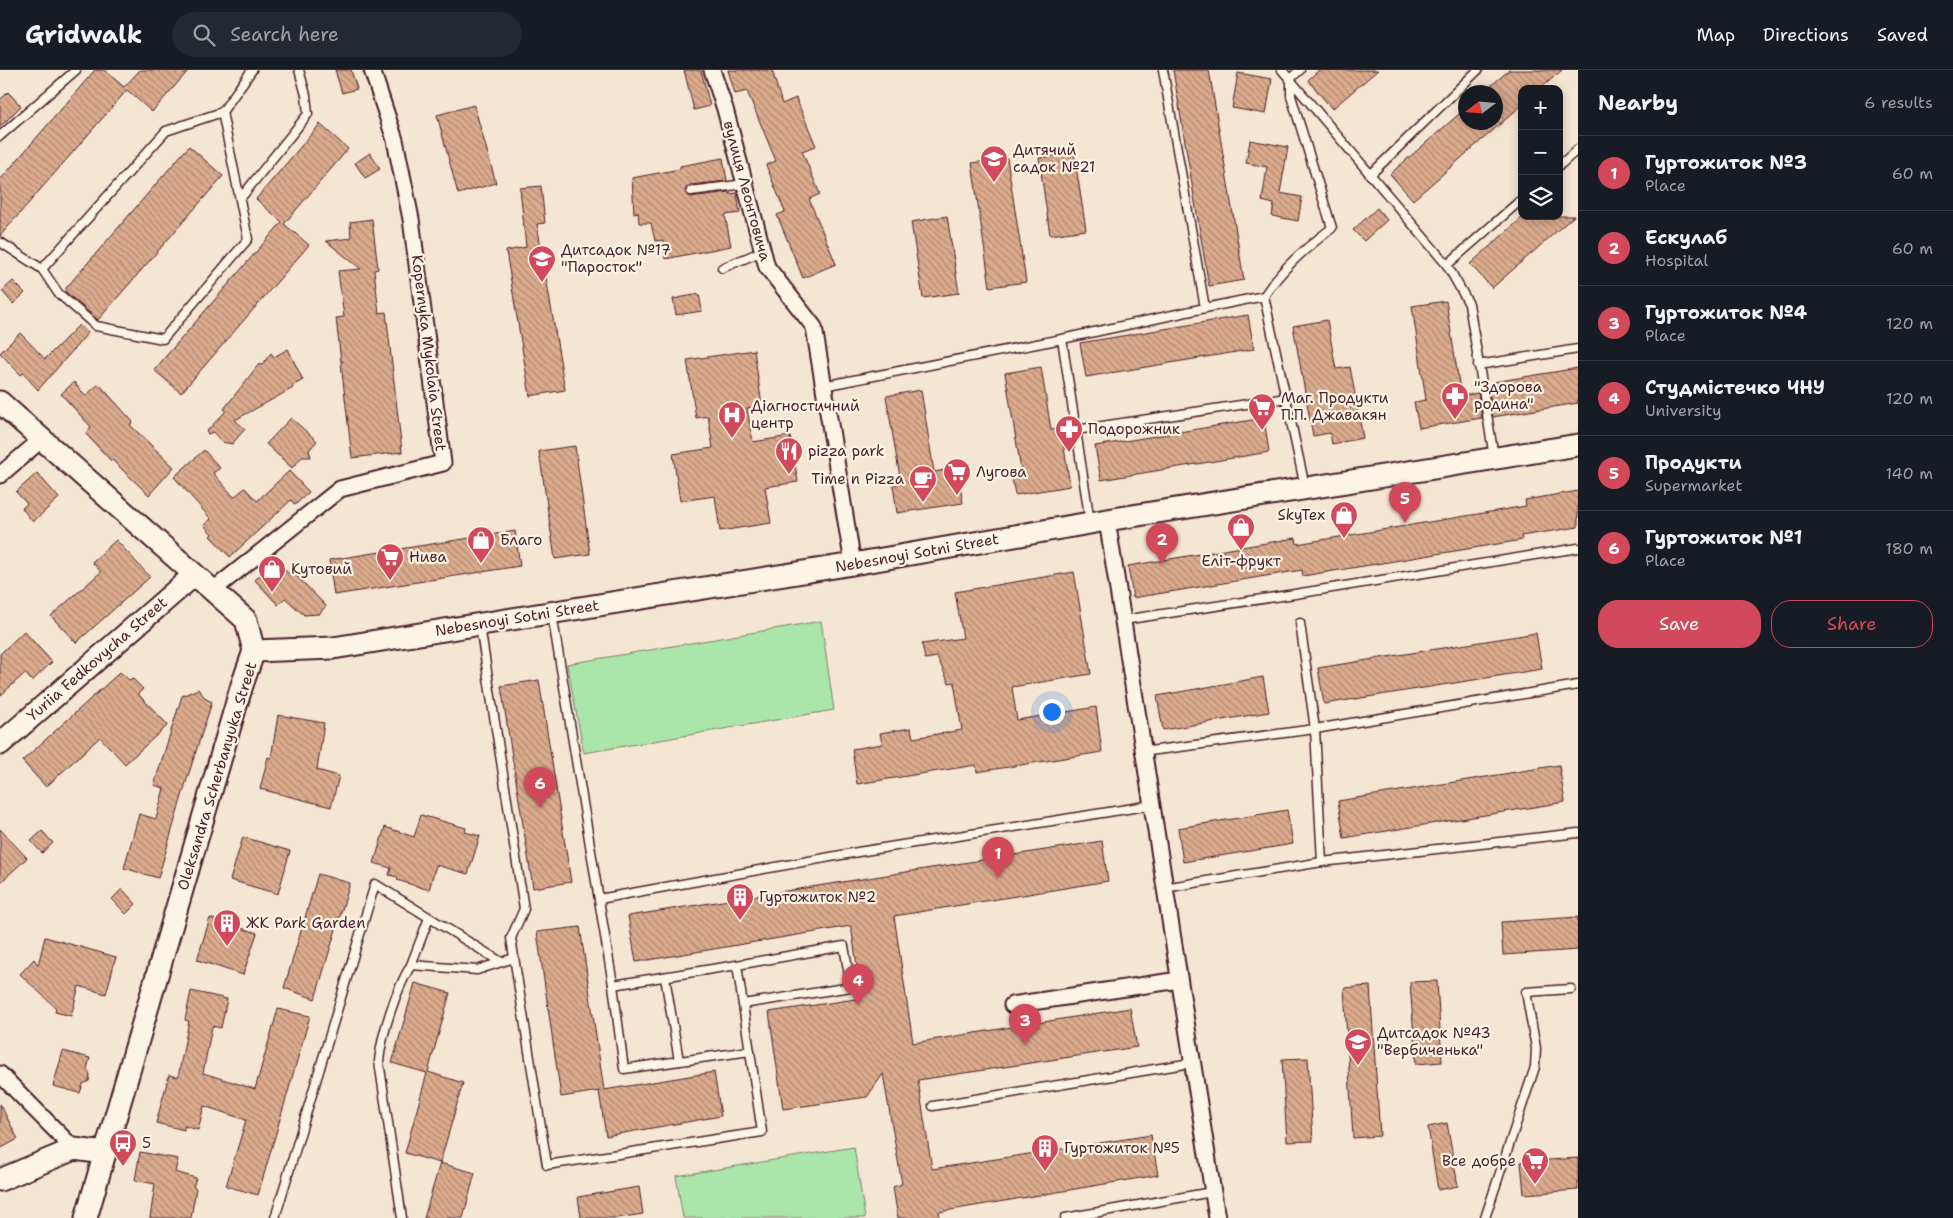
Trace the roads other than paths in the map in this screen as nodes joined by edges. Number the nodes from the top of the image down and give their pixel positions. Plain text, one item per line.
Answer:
1 (76, 70) edge
2 (252, 70) edge
3 (299, 70) edge
4 (372, 70) edge
5 (712, 70) edge
6 (1164, 70) edge
7 (1282, 70) edge
8 (1300, 70) edge
9 (1478, 70) edge
10 (1291, 78) junction
11 (222, 112) junction
12 (0, 136) edge
13 (1578, 149) edge
14 (1563, 162) edge
15 (1370, 175) junction
16 (745, 184) junction
17 (691, 191) dead end
18 (240, 199) junction
19 (1518, 203) edge
20 (0, 242) edge
21 (763, 251) junction
22 (1447, 265) junction
23 (722, 268) dead end
24 (42, 269) junction
25 (1264, 296) junction
26 (1205, 308) junction
27 (1062, 339) junction
28 (1578, 349) edge
29 (1478, 365) junction
30 (823, 386) junction
31 (1286, 398) junction
32 (0, 402) edge
33 (1076, 430) junction
34 (42, 439) junction
35 (1578, 444) edge
36 (1495, 459) junction
37 (0, 475) edge
38 (1305, 489) junction
39 (1099, 522) junction
40 (1578, 548) edge
41 (853, 564) junction
42 (194, 575) junction
43 (212, 590) junction
44 (552, 612) junction
45 (1123, 620) junction
46 (480, 623) junction
47 (1300, 623) dead end
48 (254, 651) junction
49 (1578, 685) edge
50 (1315, 729) junction
51 (0, 744) edge
52 (1142, 752) junction
53 (1152, 805) junction
54 (1578, 833) edge
55 (1322, 862) junction
56 (1164, 888) junction
57 (599, 898) junction
58 (429, 918) junction
59 (514, 958) junction
60 (501, 962) junction
61 (410, 965) junction
62 (737, 965) junction
63 (665, 977) junction
64 (1179, 980) junction
65 (613, 985) junction
66 (1571, 989) dead end
67 (743, 1004) junction
68 (1012, 1005) dead end
69 (750, 1051) junction
70 (679, 1061) junction
71 (1192, 1063) junction
72 (0, 1074) edge
73 (933, 1106) dead end
74 (74, 1149) junction
75 (105, 1153) junction
76 (0, 1180) edge
77 (1212, 1192) junction
78 (86, 1218) edge
79 (275, 1218) edge
80 (402, 1218) edge
81 (1065, 1218) edge
82 (1217, 1218) edge
83 (1485, 1218) edge

1 - 12 lane
2 - 11 lane
3 - 18 lane
4 - 43 street, Kopernyka Mykolaia Street
5 - 16 street, вулиця Леонтовича
6 - 26 lane
7 - 10 lane
8 - 10 lane
9 - 15 lane
10 - 15 lane
10 - 25 lane
11 - 18 lane
11 - 24 lane
13 - 14 lane
15 - 22 lane
16 - 17 lane
16 - 21 street, вулиця Леонтовича
18 - 24 lane
19 - 22 lane
20 - 24 lane
21 - 23 lane
21 - 30 street, вулиця Леонтовича
22 - 29 lane
25 - 26 lane
25 - 31 lane
26 - 27 lane
27 - 30 lane
27 - 33 lane
28 - 29 lane
29 - 36 lane
30 - 41 street, вулиця Леонтовича
31 - 33 lane
31 - 38 lane
32 - 34 street, Oleksandra Scherbanyuka Street
33 - 39 lane
34 - 37 street
34 - 42 street, Oleksandra Scherbanyuka Street
35 - 36 street, Nebesnoyi Sotni Street
36 - 38 street, Nebesnoyi Sotni Street
38 - 39 street, Nebesnoyi Sotni Street
39 - 41 street, Nebesnoyi Sotni Street
39 - 45 street
40 - 45 lane
41 - 44 street, Nebesnoyi Sotni Street
42 - 43 street, Oleksandra Scherbanyuka Street
42 - 51 street, Yuriia Fedkovycha Street
43 - 48 street, Oleksandra Scherbanyuka Street
44 - 46 street, Nebesnoyi Sotni Street
44 - 57 lane
45 - 52 street
46 - 48 street, Nebesnoyi Sotni Street
46 - 59 lane
47 - 50 lane
48 - 75 street, Oleksandra Scherbanyuka Street
49 - 50 lane
50 - 52 lane
50 - 55 lane
52 - 53 street
53 - 56 street
53 - 57 lane
54 - 55 lane
55 - 56 lane
56 - 64 street
57 - 65 lane
58 - 60 lane
58 - 61 lane
58 - 79 lane
59 - 60 lane
59 - 69 lane
60 - 61 lane
61 - 80 lane
62 - 63 lane
62 - 67 lane
62 - 67 lane
63 - 65 lane
63 - 70 lane
64 - 68 street
64 - 71 street
65 - 70 lane
66 - 83 lane
67 - 69 lane
69 - 70 lane
71 - 73 lane
71 - 77 street
72 - 74 street
74 - 75 street
74 - 76 street
75 - 78 street, Oleksandra Scherbanyuka Street
77 - 81 lane
77 - 82 street

